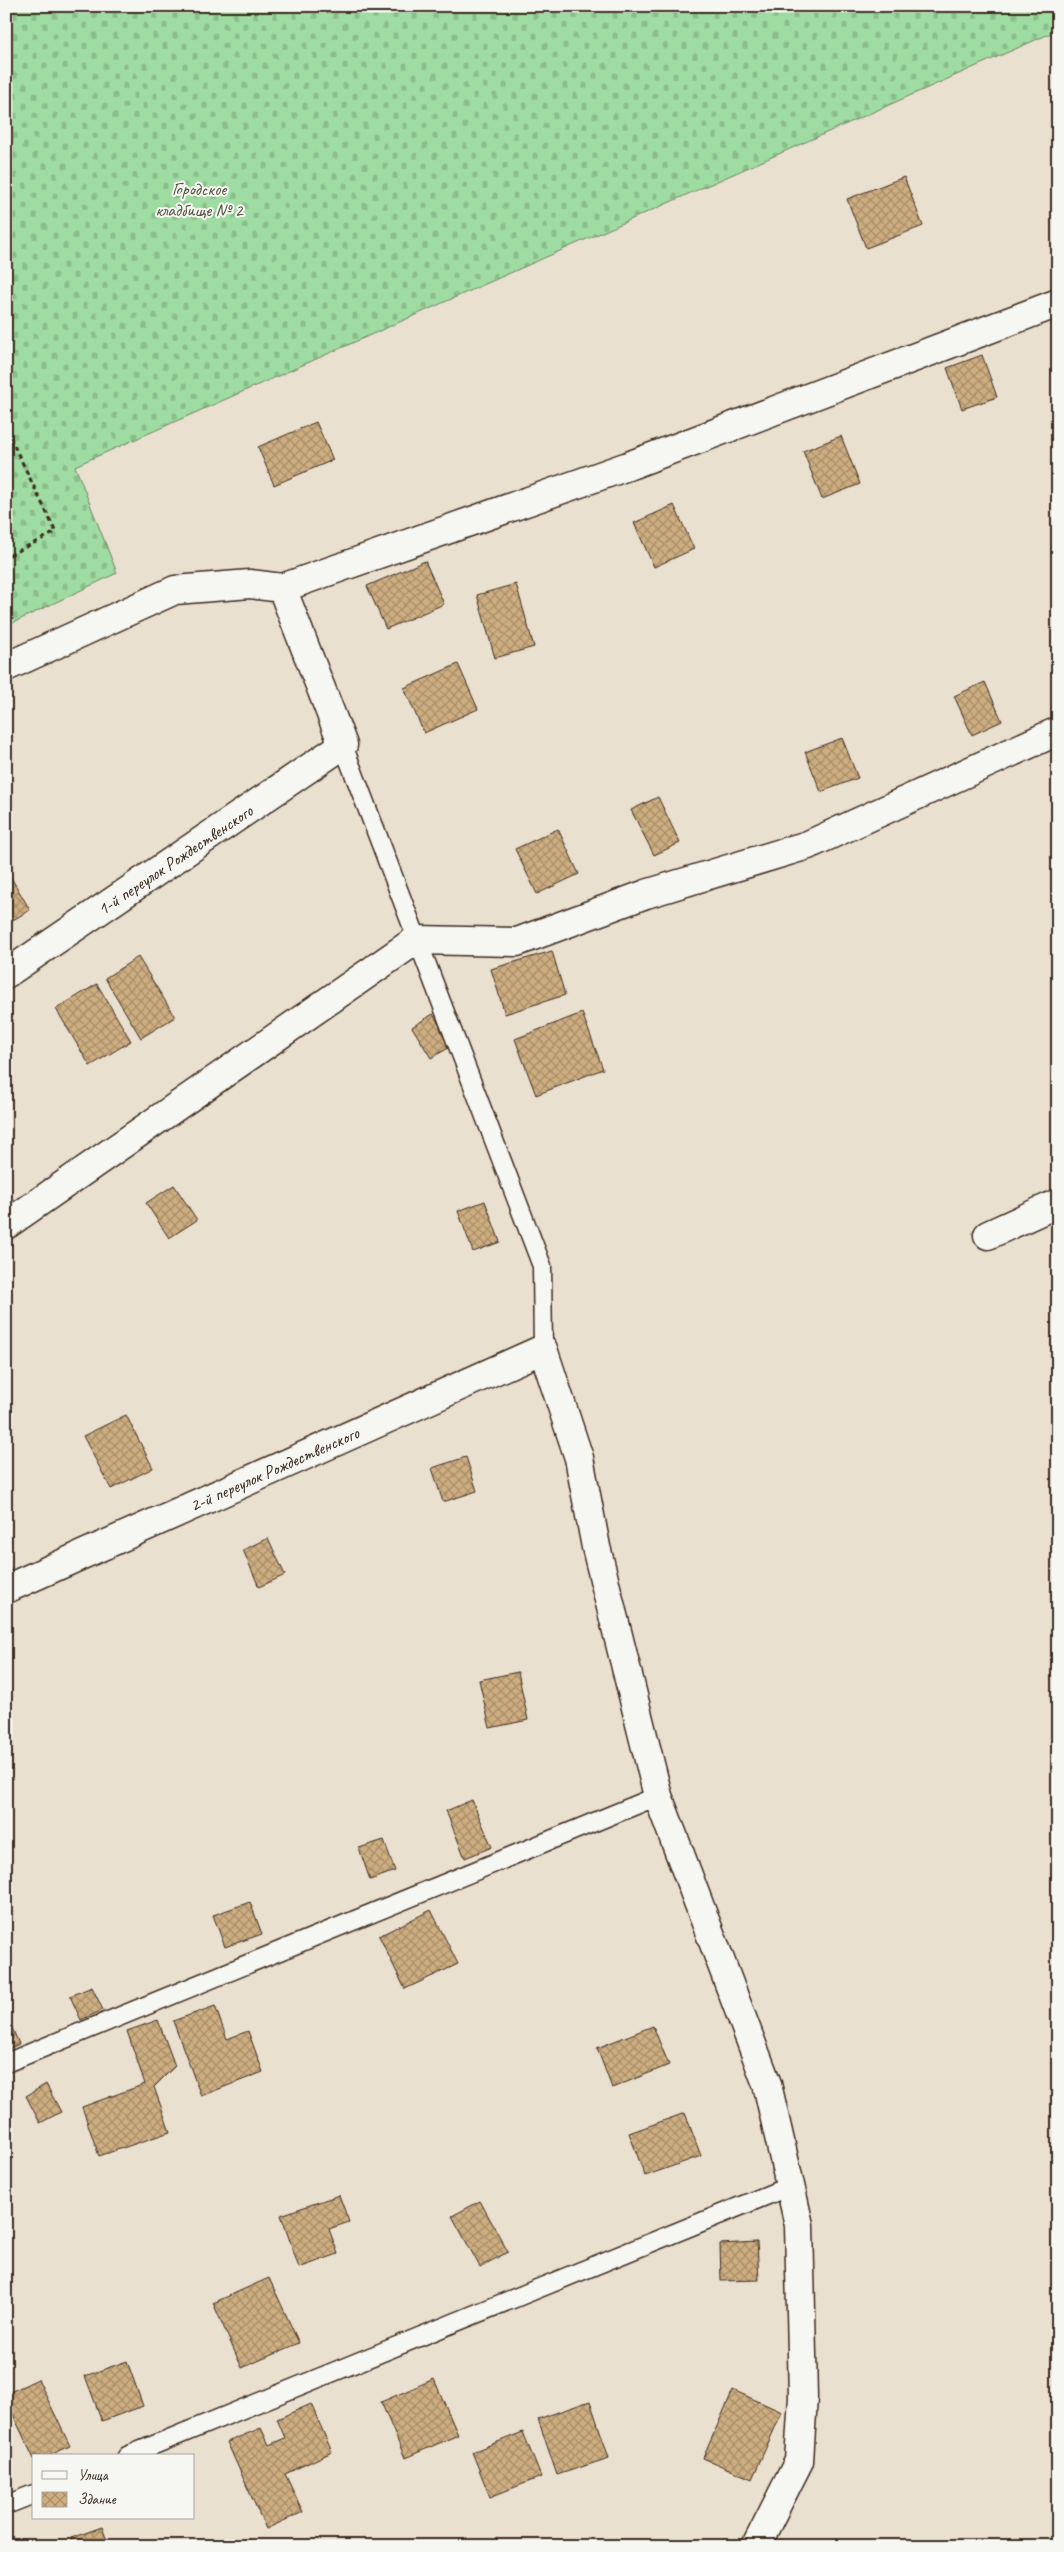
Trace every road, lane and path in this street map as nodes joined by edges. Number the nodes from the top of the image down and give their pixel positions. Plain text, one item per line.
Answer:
1 (1058, 303) edge
2 (6, 429) edge
3 (6, 556) edge
4 (282, 588) junction
5 (6, 667) edge
6 (1058, 731) edge
7 (343, 745) junction
8 (416, 940) junction
9 (6, 974) edge
10 (1058, 1204) edge
11 (6, 1225) edge
12 (988, 1234) dead end
13 (543, 1349) junction
14 (6, 1588) edge
15 (658, 1796) junction
16 (6, 2063) edge
17 (790, 2186) junction
18 (132, 2454) edge
19 (32, 2495) edge
20 (6, 2505) edge
21 (756, 2546) edge

1 - 4 street
2 - 3 path
4 - 5 street
4 - 7 street
6 - 8 street
7 - 8 lane
7 - 9 street, 1-й переулок Рождественского
8 - 11 street
8 - 13 lane
10 - 12 street
13 - 14 street, 2-й переулок Рождественского
13 - 15 street
15 - 16 lane
15 - 17 street
17 - 18 lane
17 - 21 street
19 - 20 lane

